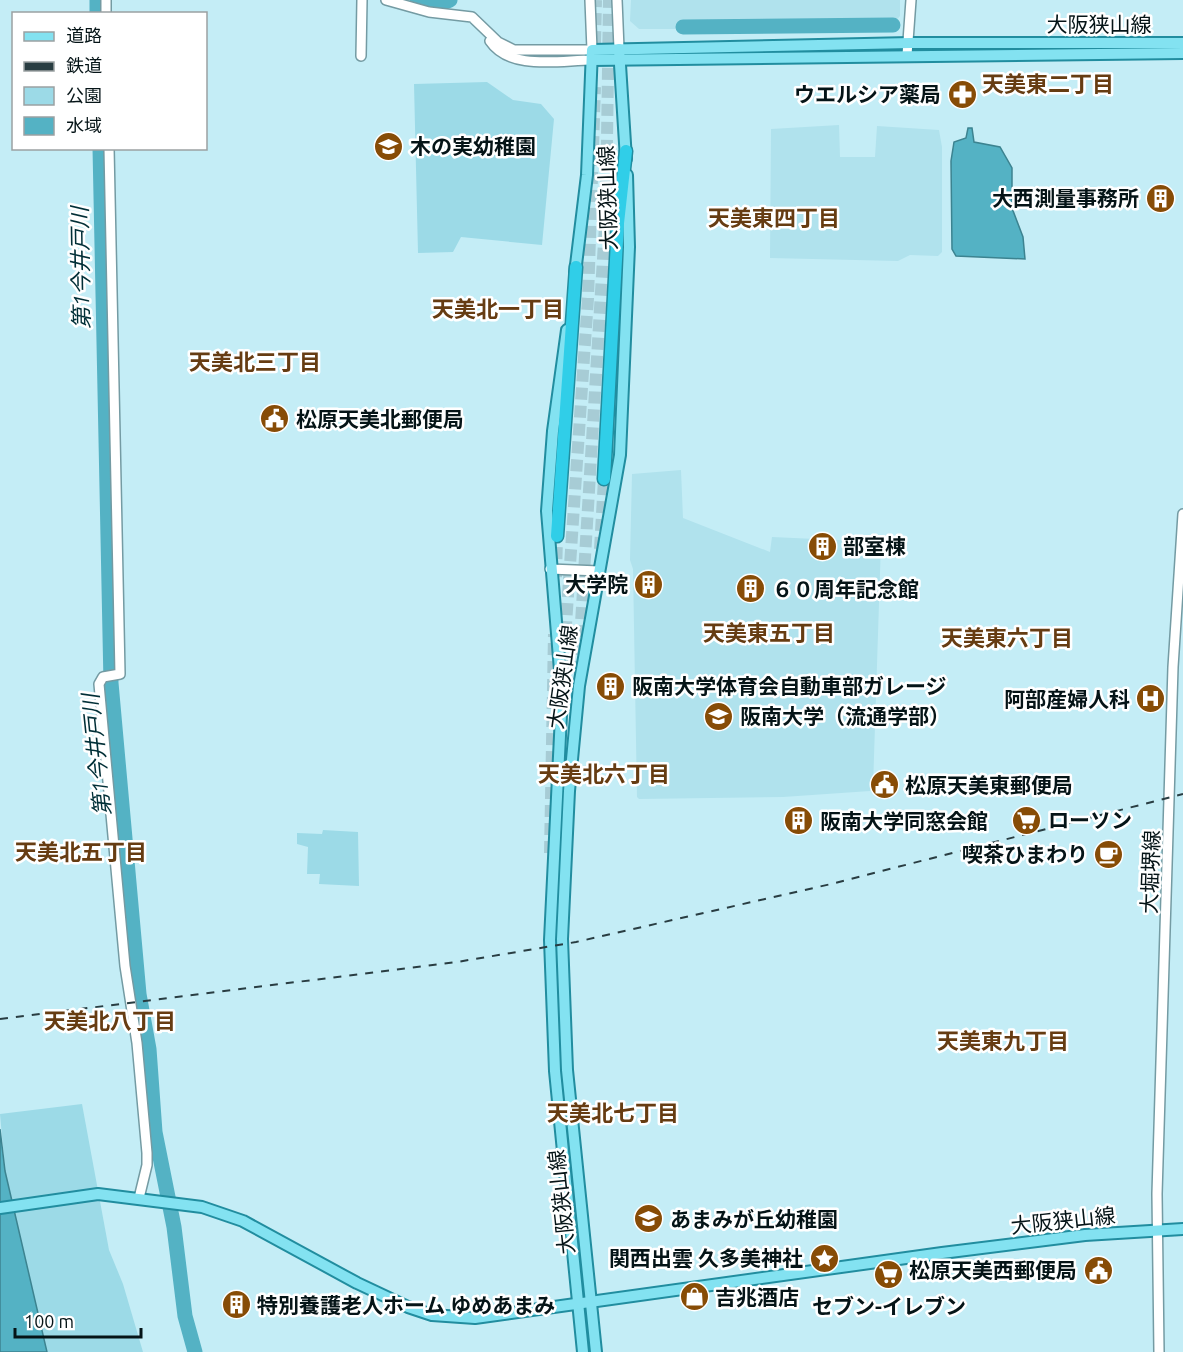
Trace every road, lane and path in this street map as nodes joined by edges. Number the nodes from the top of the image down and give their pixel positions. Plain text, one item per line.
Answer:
1 (362, 0) edge
2 (386, 0) edge
3 (590, 0) edge
4 (617, 0) edge
5 (911, 0) edge
6 (910, 43) junction
7 (1183, 43) edge
8 (1183, 53) edge
9 (619, 54) junction
10 (592, 55) junction
11 (907, 55) junction
12 (361, 56) dead end
13 (109, 150) edge
14 (626, 152) junction
15 (576, 267) junction
16 (604, 478) tunnel mouth
17 (1183, 514) edge
18 (557, 536) tunnel mouth
19 (1182, 546) edge
20 (550, 569) junction
21 (599, 571) junction
22 (139, 1198) junction
23 (0, 1208) edge
24 (1183, 1229) edge
25 (1157, 1231) junction
26 (591, 1302) junction
27 (578, 1304) junction
28 (583, 1352) edge
29 (596, 1352) edge
30 (1159, 1352) edge

1 - 12 street
2 - 10 street
3 - 10 street
4 - 9 street
5 - 6 street
6 - 7 main road, 大阪狭山線
6 - 9 main road, 大阪狭山線
6 - 11 street
8 - 11 main road, 大阪狭山線
9 - 10 main road, 大阪狭山線
9 - 11 main road, 大阪狭山線
9 - 14 main road, 大阪狭山線
10 - 15 main road, 大阪狭山線
13 - 22 street
14 - 16 highway
14 - 21 main road, 大阪狭山線
15 - 18 highway
15 - 20 main road, 大阪狭山線
17 - 19 street, 大堀堺線
19 - 25 street, 大堀堺線
20 - 21 street
20 - 27 main road, 大阪狭山線
21 - 26 main road, 大阪狭山線
22 - 23 main road, 大阪狭山線
22 - 27 main road, 大阪狭山線
24 - 25 main road, 大阪狭山線
25 - 26 main road, 大阪狭山線
25 - 30 street, 大堀堺線
26 - 27 main road, 大阪狭山線
26 - 29 main road, 大阪狭山線
27 - 28 main road, 大阪狭山線

